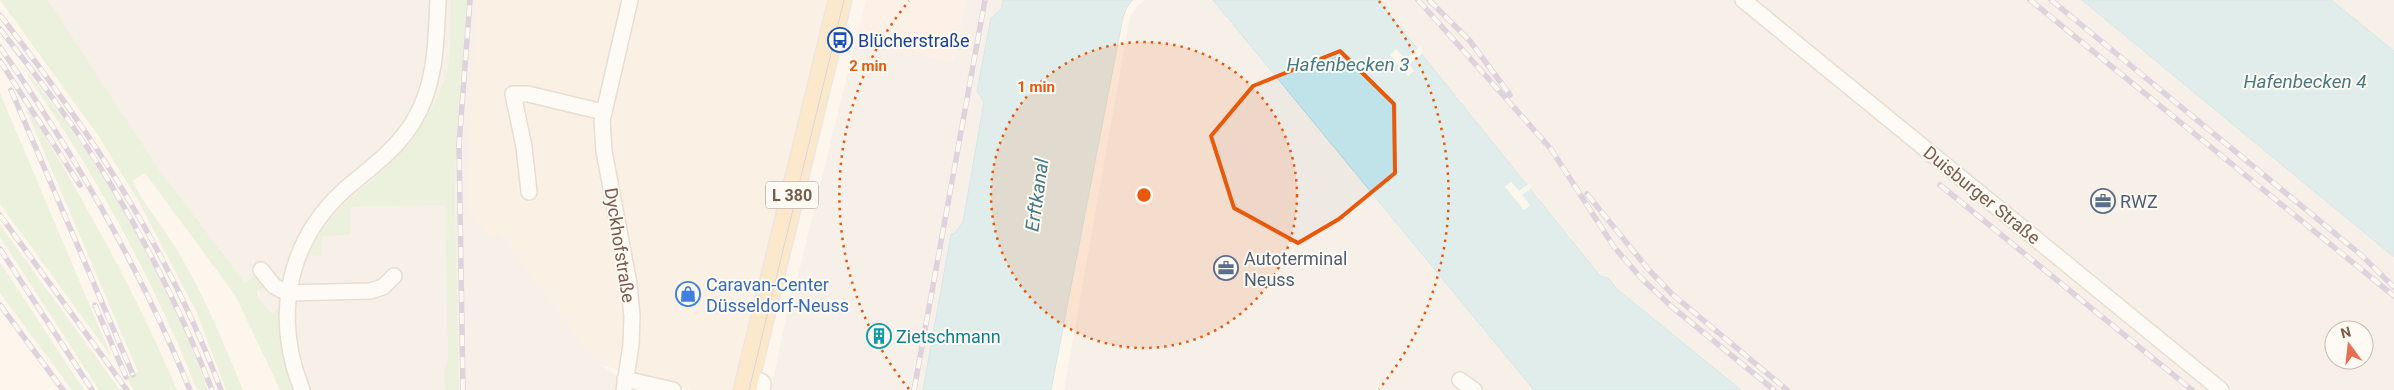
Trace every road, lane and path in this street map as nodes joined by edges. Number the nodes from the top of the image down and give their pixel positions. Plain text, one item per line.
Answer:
1 (438, 0) edge
2 (630, 0) edge
3 (840, 0) edge
4 (854, 0) edge
5 (1743, 0) edge
6 (603, 112) junction
7 (529, 192) dead end
8 (261, 270) dead end
9 (394, 276) dead end
10 (288, 293) junction
11 (1460, 380) dead end
12 (625, 384) edge
13 (756, 388) edge
14 (302, 390) edge
15 (673, 390) edge
16 (1474, 390) edge
17 (2221, 390) edge

1 - 10 street
2 - 6 street, Dyckhofstraße
3 - 13 main road, L 380
4 - 13 main road, L 380
5 - 17 street, Duisburger Straße
6 - 7 street
6 - 12 street, Dyckhofstraße
8 - 10 street
9 - 10 street
10 - 14 street
11 - 16 street
12 - 15 street, Dyckhofstraße

